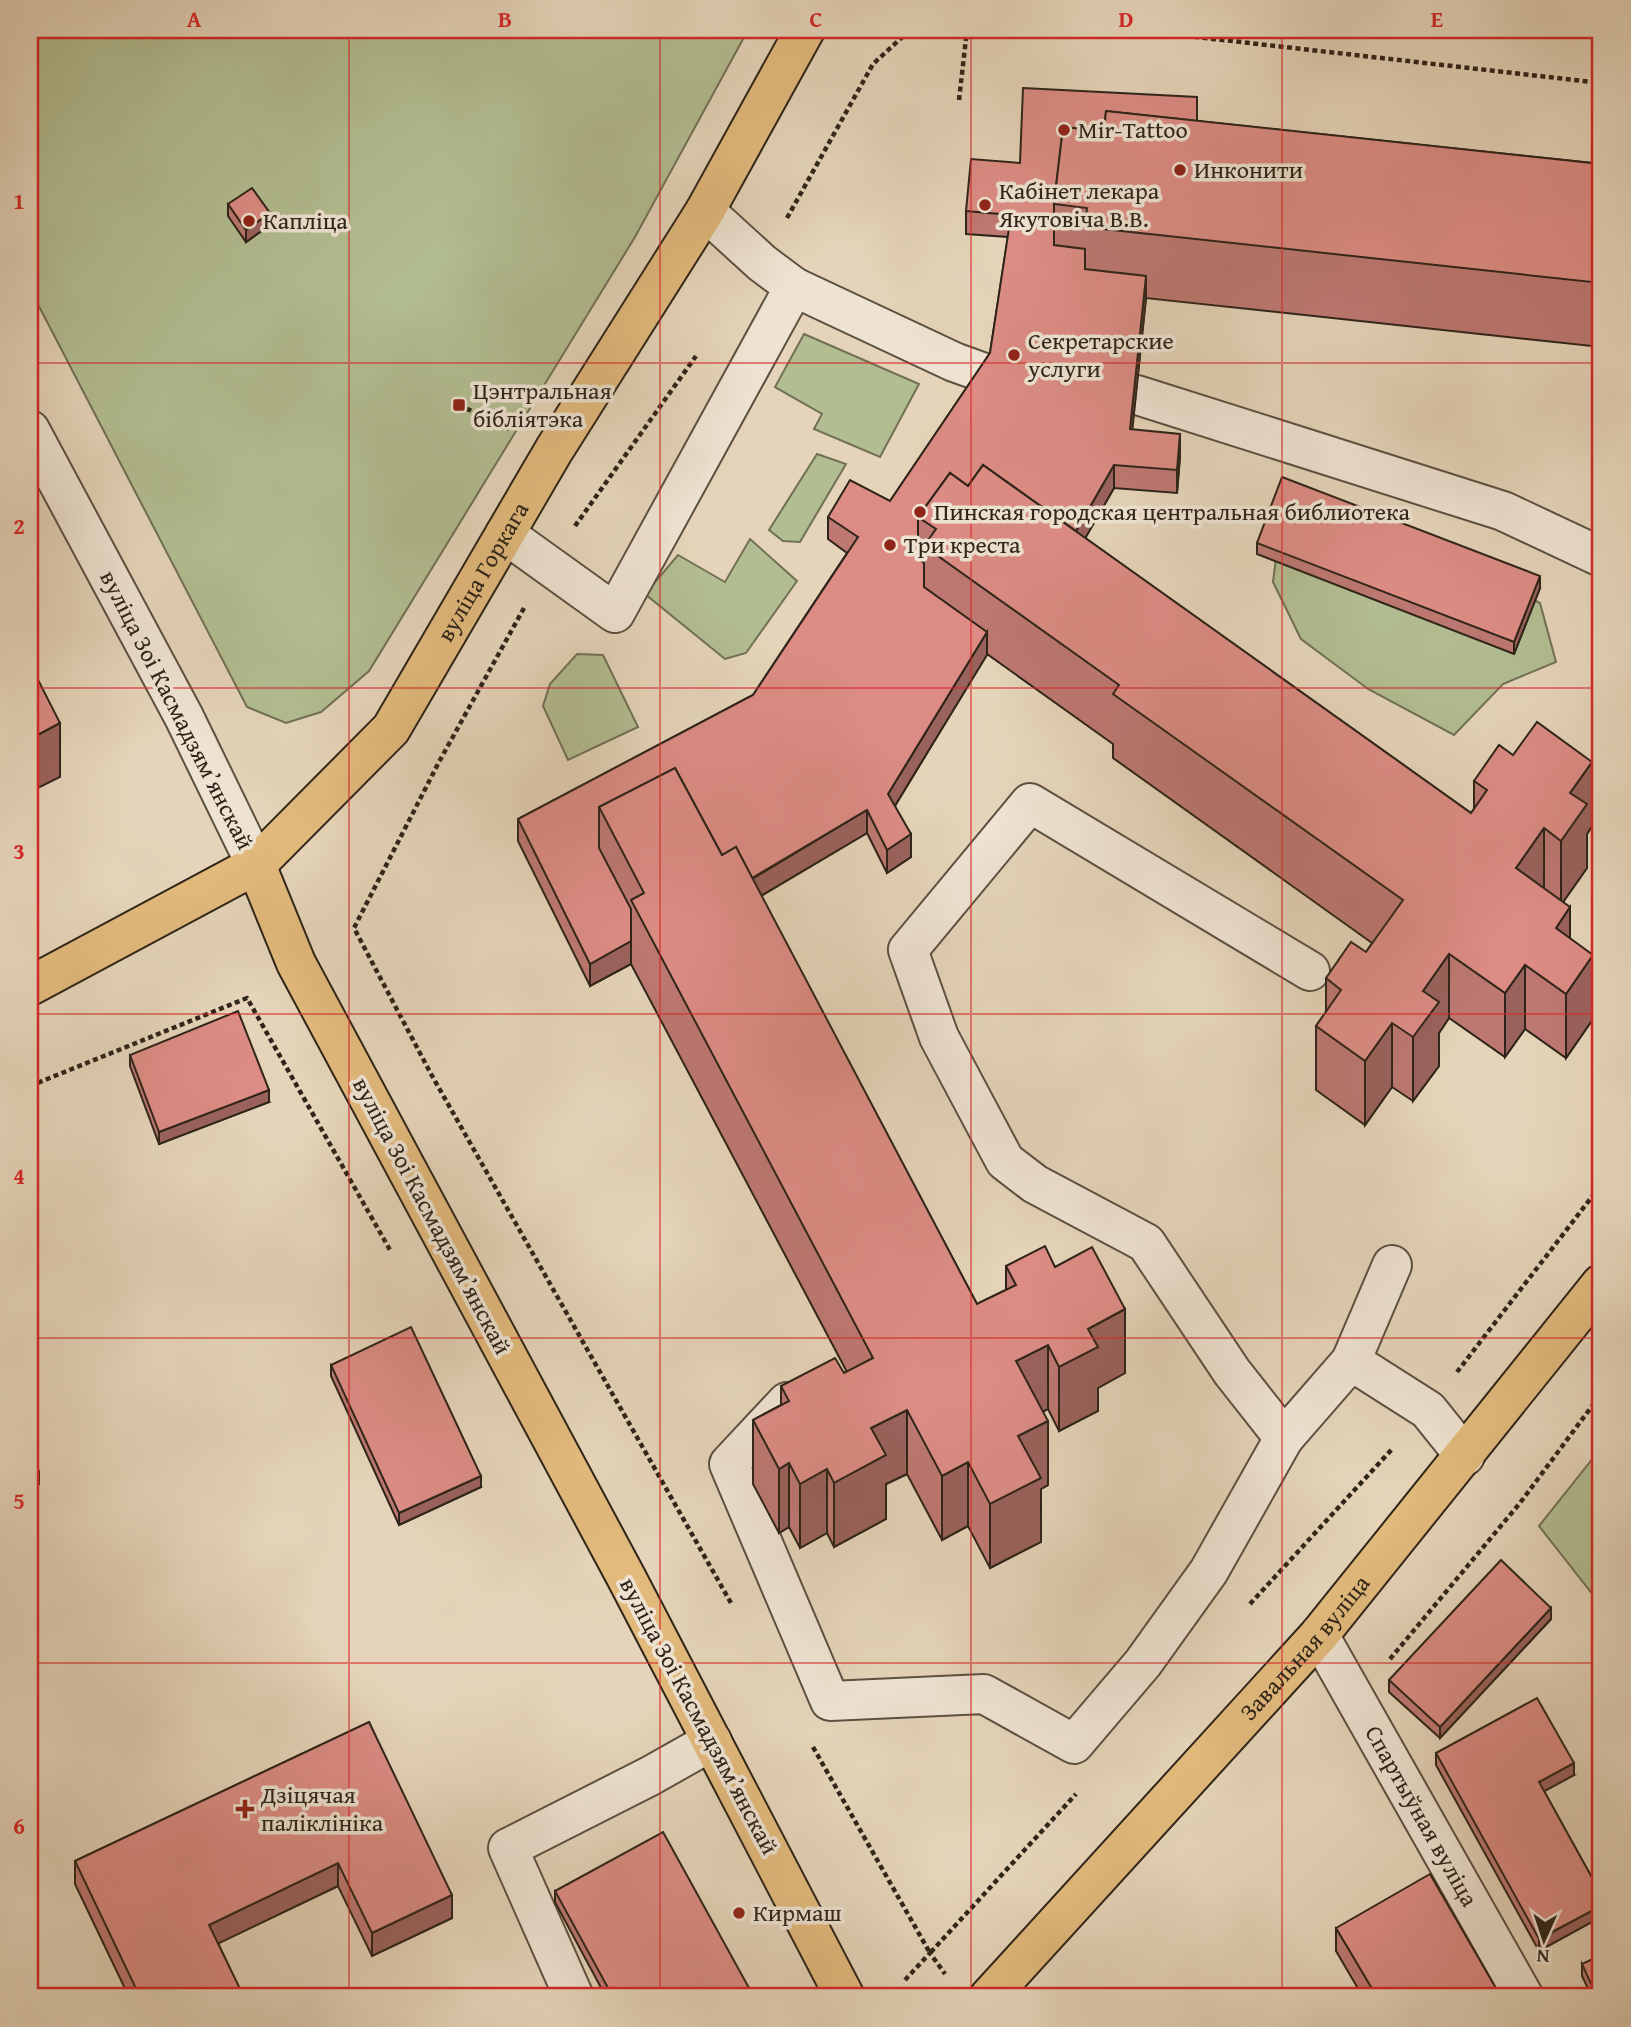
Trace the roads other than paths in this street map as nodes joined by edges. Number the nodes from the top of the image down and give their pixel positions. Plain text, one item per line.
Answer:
1 (805, 30) edge
2 (705, 211) junction
3 (794, 288) junction
4 (990, 375) edge
5 (1138, 395) edge
6 (30, 429) edge
7 (505, 534) junction
8 (1601, 556) edge
9 (256, 865) junction
10 (1310, 971) dead end
11 (30, 986) edge
12 (1392, 1265) dead end
13 (1601, 1284) edge
14 (1351, 1361) junction
15 (793, 1397) edge
16 (1284, 1438) junction
17 (1465, 1456) junction
18 (1319, 1634) junction
19 (712, 1741) junction
20 (574, 1997) edge
21 (845, 1997) edge
22 (989, 1997) edge
23 (1524, 1997) edge

1 - 2 main road, вуліца Горкага
2 - 3 street
2 - 7 main road, вуліца Горкага
3 - 4 street
3 - 7 street
5 - 8 street
6 - 9 street, вуліца Зоі Касмадзямʼянскай
7 - 9 main road, вуліца Горкага
9 - 11 main road, вуліца Горкага
9 - 19 main road, вуліца Зоі Касмадзямʼянскай
10 - 16 street
12 - 14 street
13 - 17 main road, Завальная вуліца
14 - 16 street
14 - 17 street
15 - 16 street
17 - 18 main road, Завальная вуліца
18 - 22 main road, Завальная вуліца
18 - 23 street, Спартыўная вуліца
19 - 20 street
19 - 21 main road, вуліца Зоі Касмадзямʼянскай

